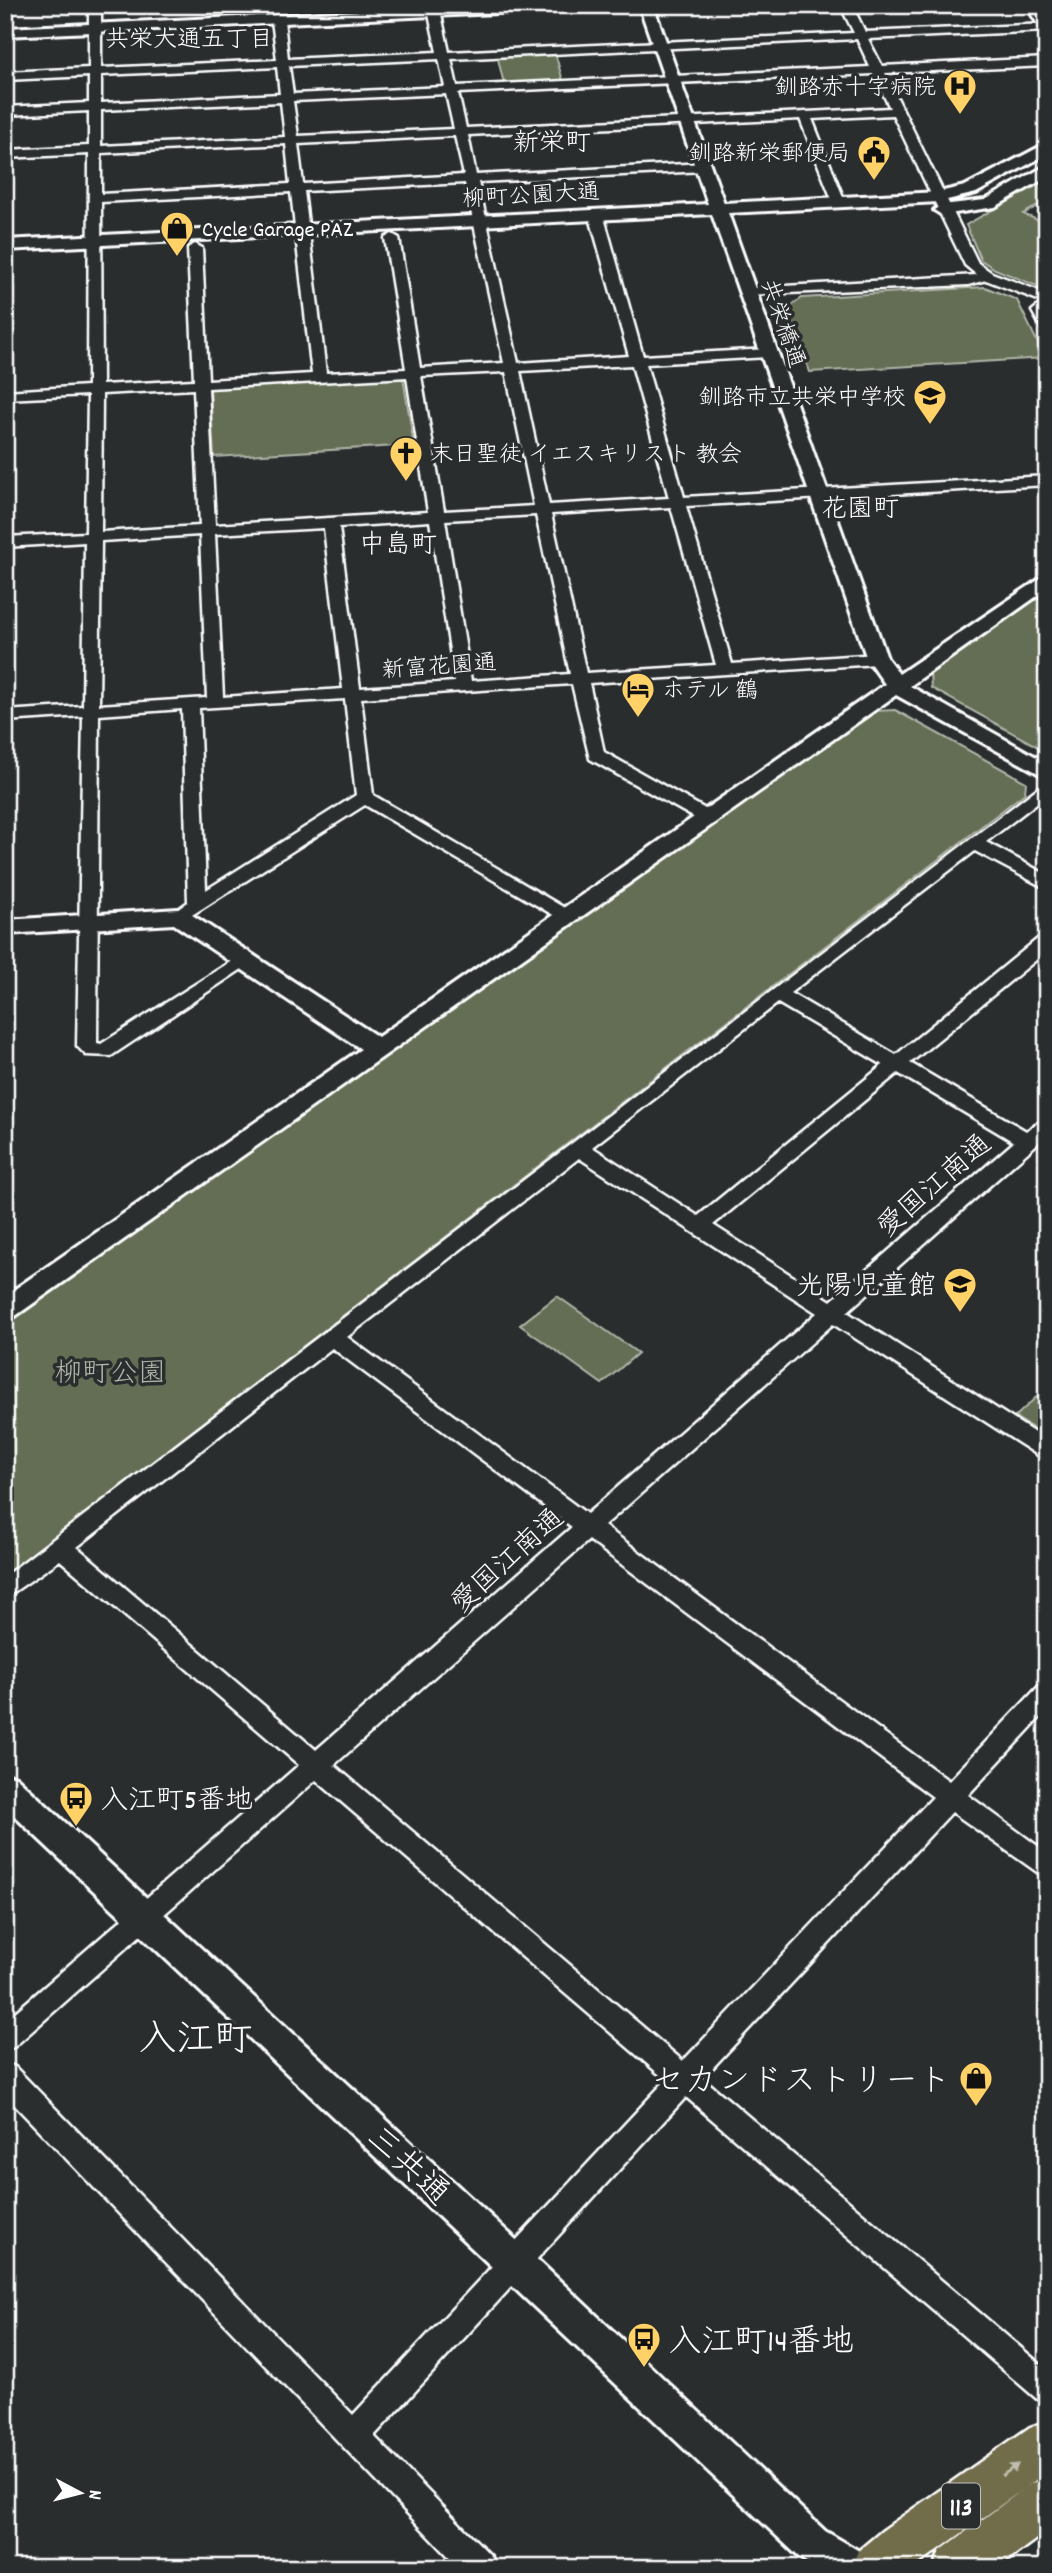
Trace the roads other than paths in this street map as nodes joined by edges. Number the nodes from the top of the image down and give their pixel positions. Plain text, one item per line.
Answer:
1 (95, 5) edge
2 (585, 5) edge
3 (646, 5) edge
4 (846, 5) edge
5 (1034, 5) edge
6 (434, 8) edge
7 (271, 15) edge
8 (95, 28) junction
9 (1047, 28) edge
10 (5, 32) edge
11 (861, 36) junction
12 (661, 45) junction
13 (445, 55) junction
14 (283, 62) junction
15 (1047, 62) edge
16 (878, 70) junction
17 (94, 72) junction
18 (5, 76) edge
19 (671, 80) junction
20 (452, 90) junction
21 (286, 97) junction
22 (95, 107) junction
23 (5, 111) edge
24 (898, 111) junction
25 (804, 115) junction
26 (686, 120) junction
27 (462, 131) junction
28 (291, 139) junction
29 (1047, 148) edge
30 (95, 149) junction
31 (5, 154) edge
32 (705, 167) junction
33 (1047, 170) edge
34 (472, 179) junction
35 (299, 188) junction
36 (95, 198) junction
37 (839, 202) junction
38 (942, 203) junction
39 (722, 214) junction
40 (598, 220) junction
41 (482, 227) junction
42 (303, 236) junction
43 (391, 238) junction
44 (5, 245) edge
45 (95, 247) junction
46 (195, 248) junction
47 (5, 258) edge
48 (987, 276) junction
49 (748, 292) junction
50 (1047, 299) edge
51 (1047, 305) edge
52 (1047, 326) edge
53 (768, 353) junction
54 (639, 360) junction
55 (514, 367) junction
56 (414, 372) junction
57 (319, 377) junction
58 (201, 384) junction
59 (95, 389) junction
60 (5, 395) edge
61 (1047, 480) edge
62 (819, 494) junction
63 (679, 502) junction
64 (542, 510) junction
65 (437, 516) junction
66 (331, 522) junction
67 (208, 530) junction
68 (93, 537) junction
69 (5, 542) edge
70 (1047, 580) edge
71 (877, 659) junction
72 (725, 669) junction
73 (579, 678) junction
74 (896, 685) junction
75 (464, 686) junction
76 (353, 693) junction
77 (215, 702) junction
78 (190, 704) junction
79 (91, 710) junction
80 (5, 716) edge
81 (1047, 772) edge
82 (1047, 786) edge
83 (365, 797) junction
84 (708, 818) junction
85 (974, 843) junction
86 (1047, 883) edge
87 (187, 910) junction
88 (568, 917) junction
89 (88, 921) junction
90 (5, 927) edge
91 (1047, 941) edge
92 (246, 961) junction
93 (779, 995) junction
94 (379, 1049) junction
95 (898, 1065) junction
96 (1047, 1124) edge
97 (1028, 1141) junction
98 (577, 1147) junction
99 (699, 1226) junction
100 (5, 1310) edge
101 (831, 1312) junction
102 (331, 1336) junction
103 (1047, 1452) edge
104 (588, 1526) junction
105 (61, 1547) junction
106 (5, 1589) edge
107 (1047, 1693) edge
108 (317, 1764) junction
109 (5, 1787) edge
110 (951, 1798) junction
111 (1047, 1868) edge
112 (146, 1916) junction
113 (5, 2038) edge
114 (5, 2076) edge
115 (685, 2078) junction
116 (514, 2261) junction
117 (1047, 2389) edge
118 (352, 2438) junction
119 (1047, 2444) edge
120 (1047, 2501) edge
121 (819, 2556) edge
122 (481, 2568) edge
123 (853, 2568) edge
124 (875, 2568) edge
125 (957, 2568) edge

1 - 8 street
2 - 6 street
3 - 12 street, 共栄橋通
4 - 11 street
5 - 9 street
6 - 7 street
6 - 13 street
7 - 8 street
7 - 14 street
8 - 10 street
8 - 17 street
9 - 11 street
11 - 12 street
11 - 16 street
12 - 13 street
12 - 19 street, 共栄橋通
13 - 14 street
13 - 20 street
14 - 17 street
14 - 21 street
15 - 16 street
16 - 19 street
16 - 24 street
17 - 18 street
17 - 22 street
19 - 20 street
19 - 26 street, 共栄橋通
20 - 21 street
20 - 27 street
21 - 22 street
21 - 28 street
22 - 23 street
22 - 30 street
24 - 25 street
24 - 38 street
25 - 26 street
25 - 37 street
26 - 27 street
26 - 32 street, 共栄橋通
27 - 28 street
27 - 34 street
28 - 30 street
28 - 35 street
29 - 38 street, 柳町公園大通
30 - 31 street
30 - 36 street
32 - 34 street
32 - 39 street, 共栄橋通
33 - 38 street, 柳町公園大通
34 - 35 street
34 - 41 street
35 - 36 street
35 - 42 street
36 - 45 street
37 - 38 street, 柳町公園大通
37 - 39 street, 柳町公園大通
38 - 39 street, 柳町公園大通
38 - 48 street
39 - 40 street, 柳町公園大通
39 - 49 street, 共栄橋通
40 - 41 street, 柳町公園大通
40 - 54 street
41 - 42 street, 柳町公園大通
41 - 43 street, 柳町公園大通
41 - 55 street
42 - 43 street, 柳町公園大通
42 - 45 street, 柳町公園大通
42 - 46 street, 柳町公園大通
42 - 57 street
43 - 56 street
44 - 45 street, 柳町公園大通
45 - 46 street, 柳町公園大通
45 - 47 street, 柳町公園大通
45 - 59 street
46 - 58 street
48 - 49 street
48 - 50 street
49 - 53 street, 共栄橋通
51 - 52 street
53 - 54 street
53 - 62 street, 共栄橋通
54 - 55 street
54 - 63 street
55 - 56 street
55 - 64 street
56 - 57 street
56 - 65 street
57 - 58 street
58 - 59 street
58 - 67 street
59 - 60 street
59 - 68 street
61 - 62 street
62 - 63 street
62 - 71 street, 共栄橋通
63 - 64 street
63 - 72 street
64 - 65 street
64 - 73 street
65 - 66 street
65 - 75 street
66 - 67 street
66 - 76 street
67 - 68 street
67 - 77 street
68 - 69 street
68 - 79 street
70 - 74 street
71 - 72 street, 新富花園通
71 - 74 street, 共栄橋通
72 - 73 street, 新富花園通
73 - 75 street, 新富花園通
73 - 84 street
74 - 81 street, 共栄橋通
74 - 84 street
75 - 76 street, 新富花園通
76 - 77 street, 新富花園通
76 - 83 street
77 - 78 street, 新富花園通
78 - 79 street, 新富花園通
78 - 87 street
79 - 80 street, 新富花園通
79 - 89 street
82 - 85 street
83 - 87 street
83 - 88 street
84 - 88 street
85 - 86 street
85 - 93 street
87 - 89 street
87 - 92 street
88 - 94 street
89 - 90 street
89 - 92 street
91 - 95 street
92 - 94 street
93 - 95 street
93 - 98 street
94 - 100 street
95 - 97 street
95 - 99 street
96 - 97 street, 愛国江南通
97 - 101 street, 愛国江南通
98 - 99 street
98 - 102 street
99 - 101 street
101 - 103 street
101 - 104 street, 愛国江南通
102 - 104 street
102 - 105 street
104 - 108 street, 愛国江南通
104 - 110 street
105 - 106 street
105 - 108 street
107 - 110 street
108 - 112 street, 愛国江南通
108 - 115 street
109 - 112 street, 三共通
110 - 111 street
110 - 115 street
112 - 113 street, 愛国江南通
112 - 116 street, 三共通
114 - 118 street
115 - 116 street
115 - 117 street
116 - 118 street
116 - 121 street, 三共通
118 - 122 street
124 -> 119 main road, 113
120 - 125 main road, 113
121 - 123 street, 三共通

